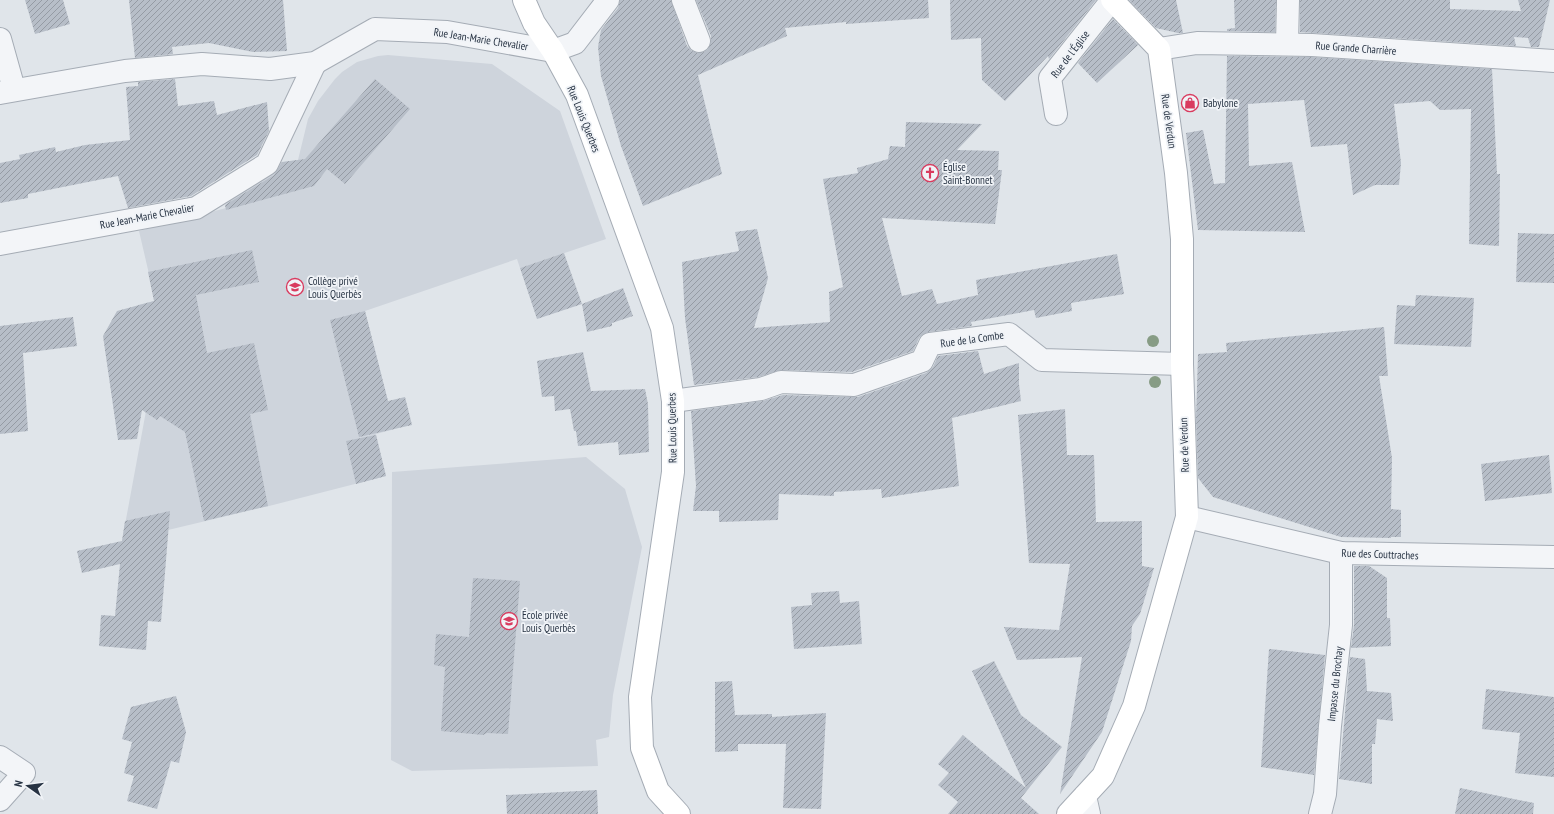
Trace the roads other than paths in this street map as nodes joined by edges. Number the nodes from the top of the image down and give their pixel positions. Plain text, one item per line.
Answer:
1 (524, 0) edge
2 (608, 0) edge
3 (683, 0) edge
4 (1112, 0) edge
5 (1288, 0) edge
6 (0, 39) edge
7 (699, 41) dead end
8 (1287, 44) junction
9 (1159, 49) junction
10 (553, 51) junction
11 (1554, 61) edge
12 (315, 63) junction
13 (7, 91) edge
14 (1056, 114) dead end
15 (0, 244) edge
16 (1182, 364) junction
17 (673, 401) junction
18 (1187, 517) junction
19 (1341, 553) junction
20 (1554, 557) edge
21 (0, 757) edge
22 (0, 800) edge
23 (1087, 805) edge
24 (679, 814) edge
25 (1068, 814) edge
26 (1320, 814) edge

1 - 10 street, Rue Louis Querbes
2 - 10 street
3 - 7 street
4 - 9 street
4 - 14 street, Rue de l'Église
5 - 8 street
6 - 13 street
8 - 9 street, Rue Grande Charrière
8 - 11 street, Rue Grande Charrière
9 - 16 street, Rue de Verdun
10 - 12 street, Rue Jean-Marie Chevalier
10 - 17 street, Rue Louis Querbes
12 - 13 street, Rue Jean-Marie Chevalier
12 - 15 street, Rue Jean-Marie Chevalier
16 - 17 street, Rue de la Combe
16 - 18 street, Rue de Verdun
17 - 24 street, Rue Louis Querbes
18 - 19 street, Rue des Couttraches
18 - 23 street, Rue de Verdun
19 - 20 street, Rue des Couttraches
19 - 26 street, Impasse du Brochay
21 - 22 street
23 - 25 street, Rue de Verdun

